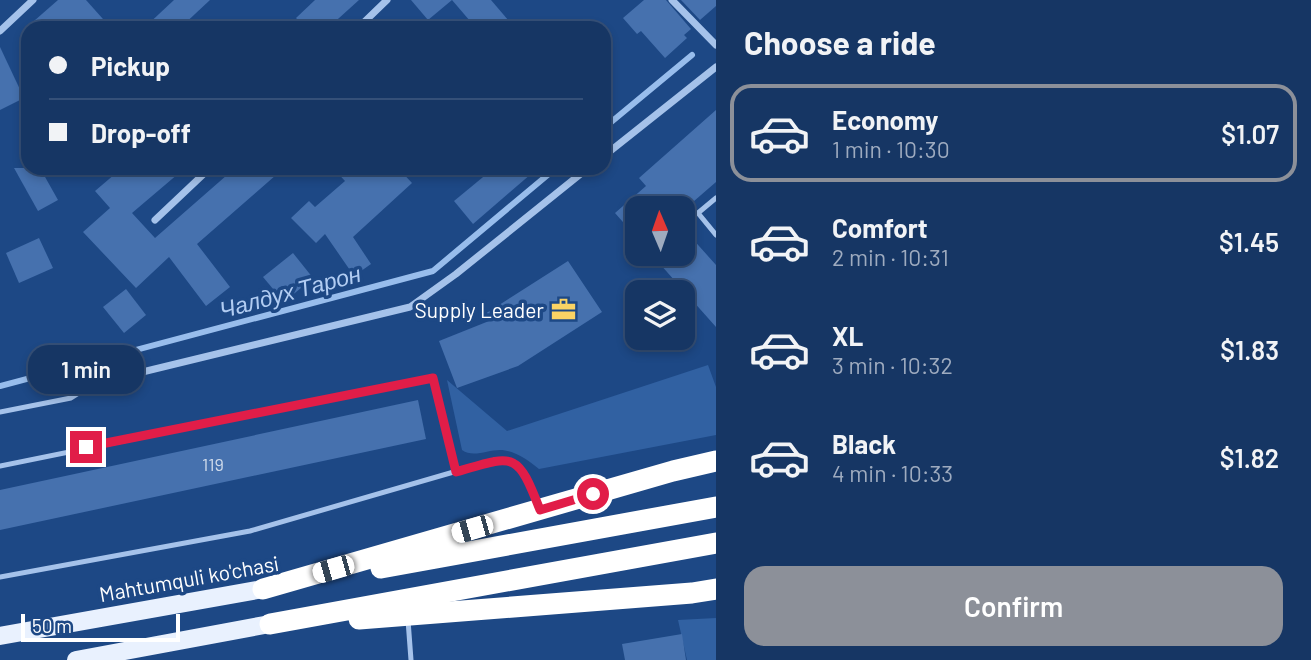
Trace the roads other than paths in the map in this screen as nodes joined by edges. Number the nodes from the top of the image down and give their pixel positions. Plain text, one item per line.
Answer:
1 (33, 0) edge
2 (387, 0) edge
3 (672, 0) edge
4 (365, 21) edge
5 (0, 31) edge
6 (716, 45) edge
7 (716, 66) edge
8 (611, 150) edge
9 (203, 175) edge
10 (580, 175) edge
11 (716, 198) edge
12 (155, 220) dead end
13 (716, 235) edge
14 (93, 384) joint
15 (0, 412) edge
16 (716, 461) edge
17 (0, 466) edge
18 (456, 472) junction
19 (716, 506) edge
20 (540, 510) junction
21 (716, 543) edge
22 (0, 577) edge
23 (263, 589) junction
24 (716, 589) edge
25 (408, 617) junction
26 (270, 624) junction
27 (0, 636) edge
28 (76, 660) edge
29 (411, 660) edge

1 - 5 street
2 - 4 street
3 - 6 street
7 - 8 street
9 - 12 street
10 - 14 street
11 - 13 lane
14 - 15 lane
16 - 20 highway
17 - 18 lane
18 - 20 lane
18 - 22 lane
19 - 23 highway, Mahtumquli ko'chasi
20 - 23 highway
21 - 26 highway
23 - 27 main road, Mahtumquli ko'chasi
24 - 25 highway
25 - 26 highway
25 - 29 lane
26 - 28 main road

